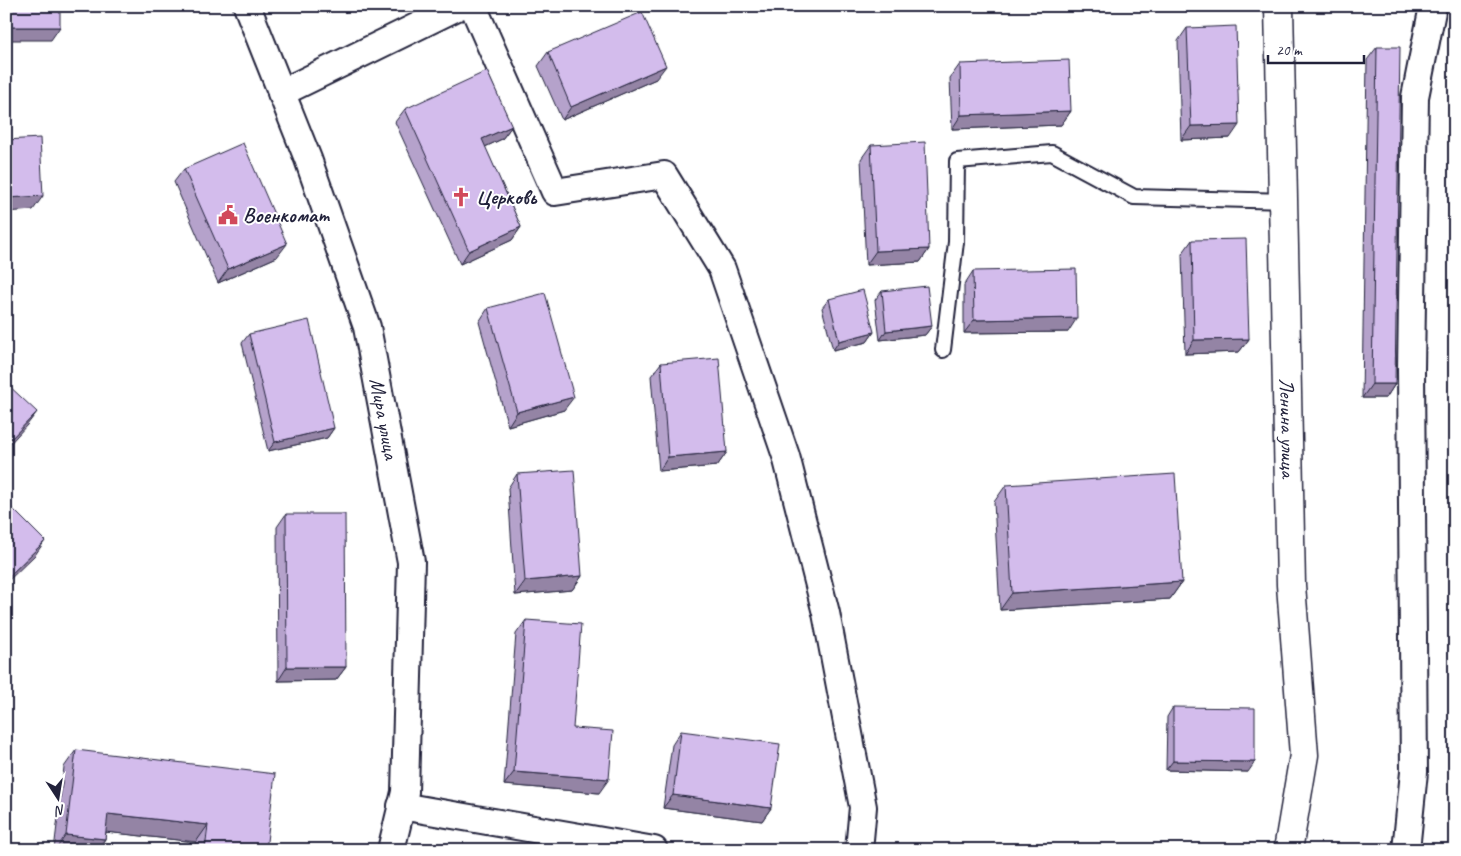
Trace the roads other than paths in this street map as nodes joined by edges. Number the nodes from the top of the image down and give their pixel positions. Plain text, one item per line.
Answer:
1 (247, 6) edge
2 (459, 6) edge
3 (473, 6) edge
4 (1278, 6) edge
5 (1433, 6) edge
6 (282, 93) junction
7 (1283, 200) junction
8 (943, 350) dead end
9 (402, 806) junction
10 (391, 850) edge
11 (654, 850) edge
12 (859, 850) edge
13 (1288, 850) edge
14 (1406, 850) edge

1 - 6 street, Мира улица
2 - 6 street
3 - 12 street
4 - 7 main road, Ленина улица
5 - 14 street
6 - 9 street, Мира улица
7 - 8 lane
7 - 13 main road, Ленина улица
9 - 10 street, Мира улица
9 - 11 street

